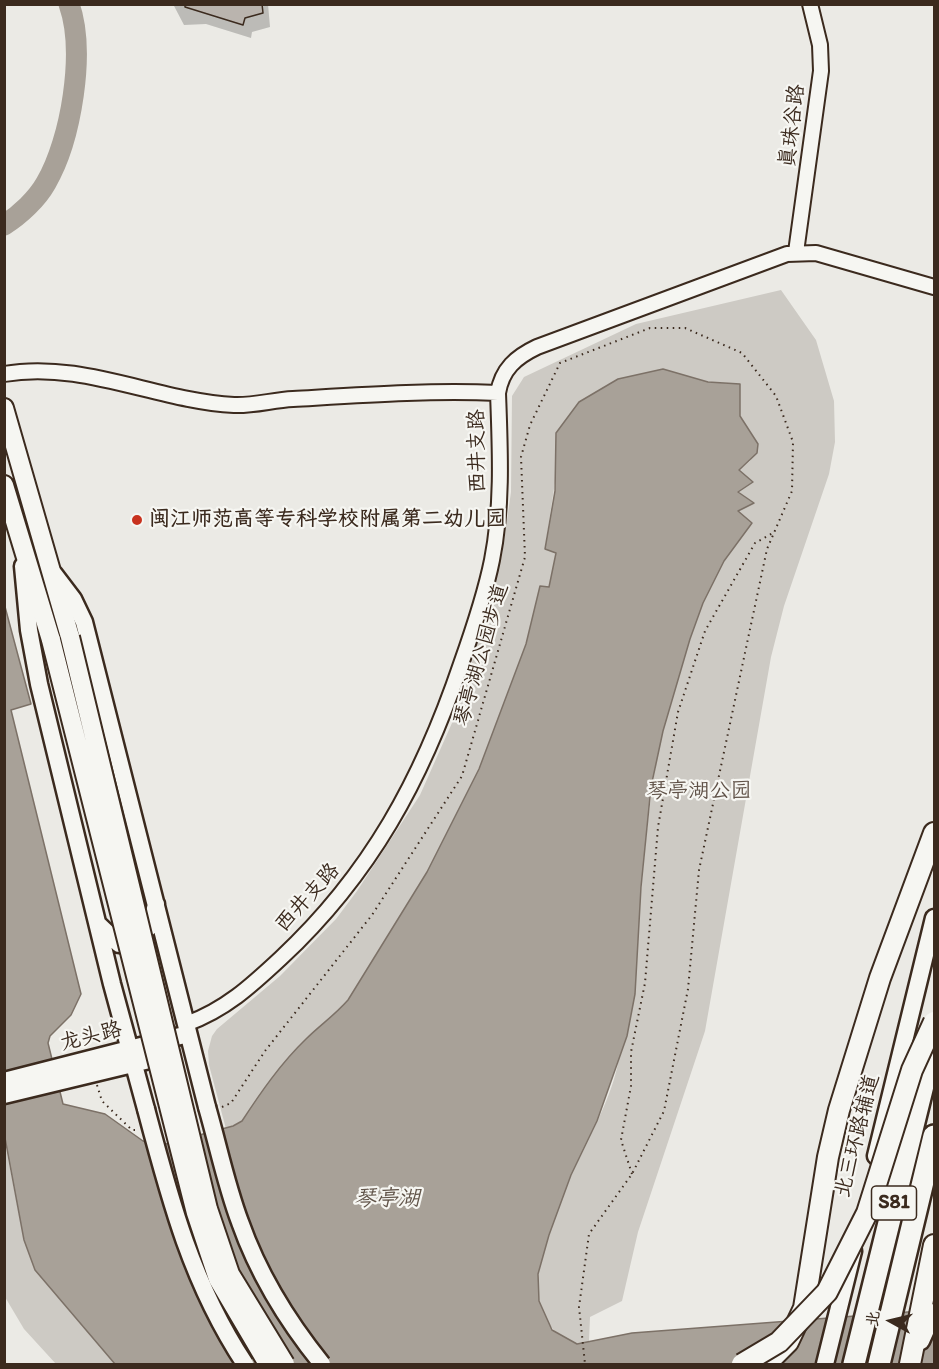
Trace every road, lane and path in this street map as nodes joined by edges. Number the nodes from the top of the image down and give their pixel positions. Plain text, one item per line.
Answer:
1 (810, 4) edge
2 (796, 252) junction
3 (934, 287) edge
4 (4, 374) edge
5 (498, 393) junction
6 (4, 408) edge
7 (4, 485) edge
8 (775, 531) junction
9 (21, 541) junction
10 (52, 572) junction
11 (934, 833) edge
12 (156, 902) junction
13 (934, 918) edge
14 (99, 925) junction
15 (934, 1022) edge
16 (188, 1036) junction
17 (934, 1041) edge
18 (133, 1057) junction
19 (67, 1073) junction
20 (93, 1074) junction
21 (4, 1082) edge
22 (4, 1095) edge
23 (214, 1107) junction
24 (143, 1131) dead end
25 (934, 1136) edge
26 (632, 1174) junction
27 (934, 1245) edge
28 (934, 1312) edge
29 (244, 1365) edge
30 (267, 1365) edge
31 (285, 1365) edge
32 (322, 1365) edge
33 (585, 1365) edge
34 (742, 1365) edge
35 (766, 1365) edge
36 (825, 1365) edge
37 (854, 1365) edge
38 (879, 1365) edge
39 (911, 1365) edge

1 - 2 street, 真珠谷路
2 - 3 street, 西井支路
2 - 5 street, 西井支路
4 - 5 street
5 - 16 street, 西井支路
6 - 10 main road
7 - 9 main road
8 - 23 path, 琴亭湖公园步道
8 - 26 path, 琴亭湖公园步道
8 - 26 path, 琴亭湖公园步道
9 - 14 main road
9 - 30 main road, bridge
10 - 12 main road
10 - 31 main road, bridge
11 - 35 highway, bridge
12 - 14 main road
12 - 16 main road
13 - 36 main road, 北三环路辅道
14 - 18 main road
15 - 34 highway, bridge
16 - 18 main road
16 - 23 main road
17 - 37 highway, S81
18 - 19 main road, 龙头路
18 - 20 main road, 龙头路
18 - 29 main road, bridge
19 - 20 main road, 龙头路
19 - 21 main road, 龙头路
19 - 22 main road, 龙头路
20 - 24 path
23 - 32 main road, bridge
25 - 38 highway, S81
26 - 33 path, 琴亭湖公园步道
27 - 39 highway
28 - 39 main road

